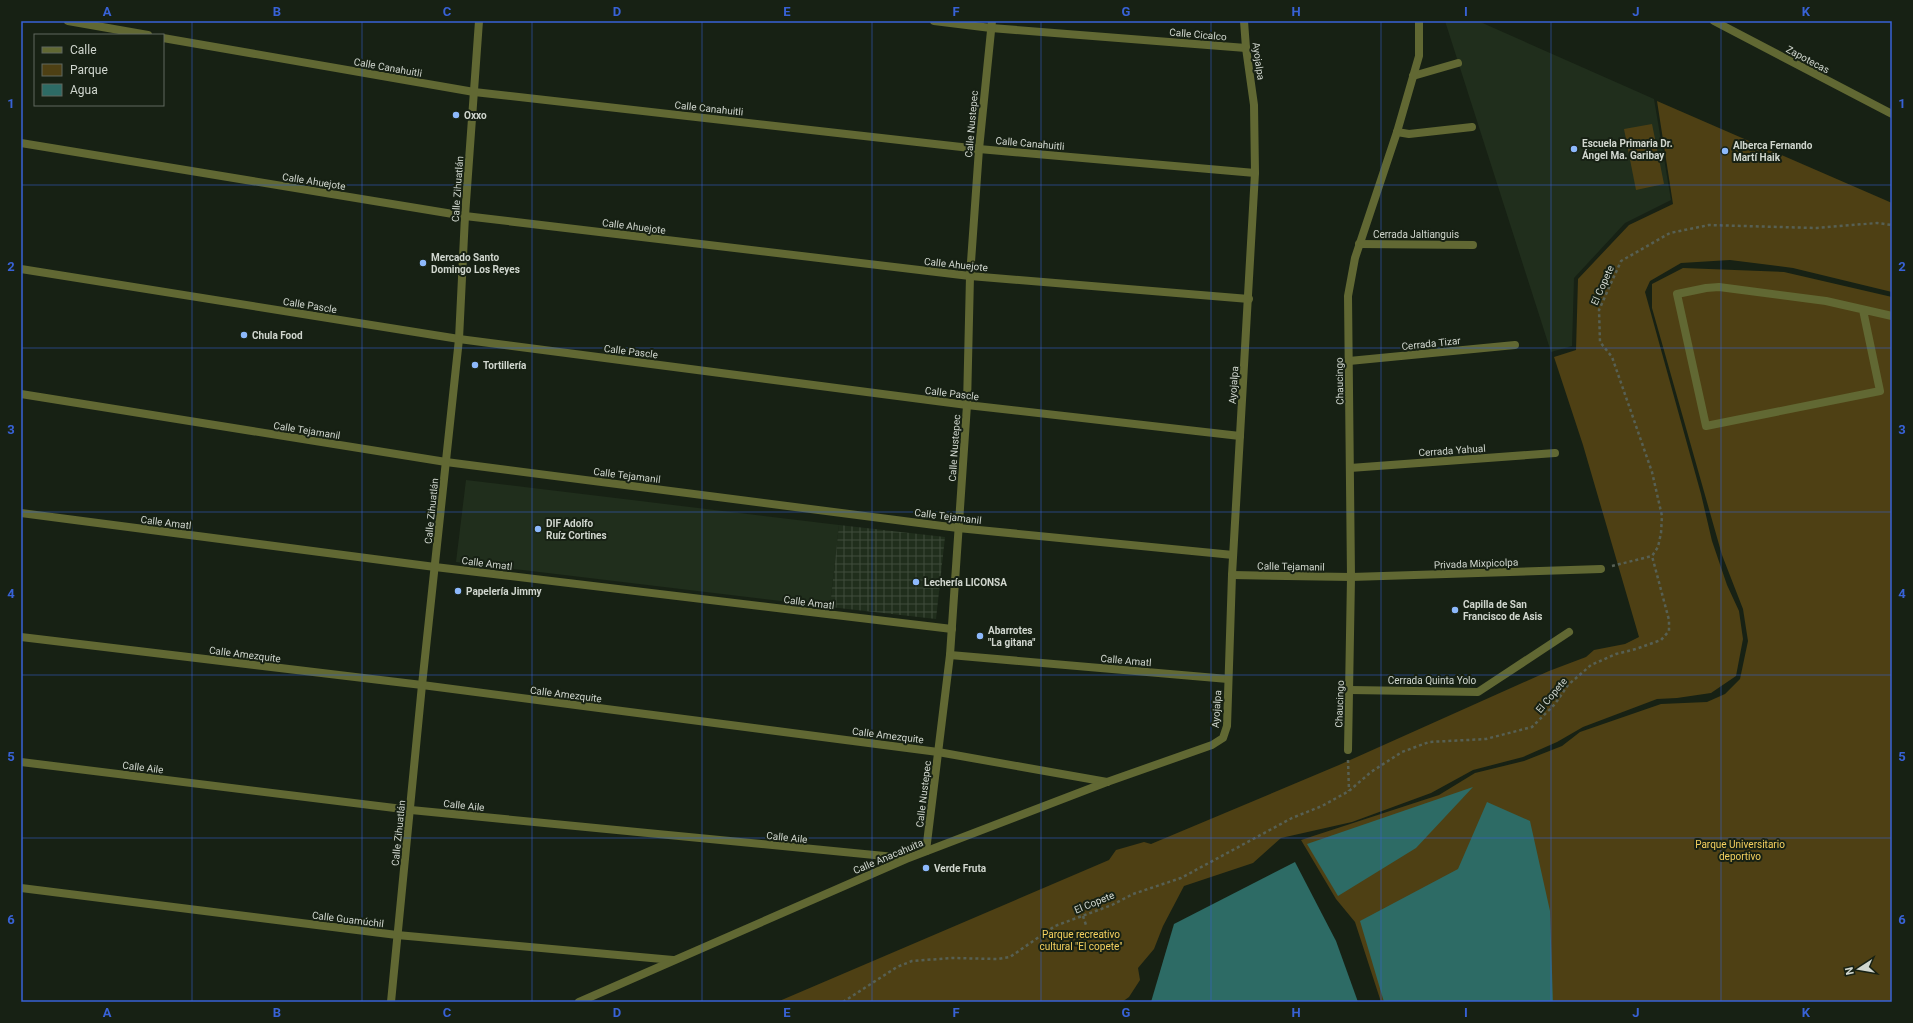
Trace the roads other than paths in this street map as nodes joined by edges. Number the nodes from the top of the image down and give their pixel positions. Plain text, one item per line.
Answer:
1 (68, 21) edge
2 (479, 21) edge
3 (934, 21) edge
4 (1244, 21) edge
5 (1419, 21) edge
6 (1714, 21) edge
7 (991, 24) edge
8 (142, 34) edge
9 (164, 38) edge
10 (1246, 48) junction
11 (1458, 63) dead end
12 (1413, 76) junction
13 (474, 92) junction
14 (1892, 114) edge
15 (1472, 127) dead end
16 (1397, 132) junction
17 (21, 143) edge
18 (978, 149) junction
19 (1255, 173) junction
20 (465, 216) junction
21 (1359, 244) junction
22 (1473, 244) dead end
23 (21, 269) edge
24 (970, 276) junction
25 (1249, 299) junction
26 (1863, 310) junction
27 (1892, 316) edge
28 (459, 339) junction
29 (1515, 345) dead end
30 (1349, 362) junction
31 (21, 394) edge
32 (966, 405) junction
33 (1240, 436) junction
34 (1555, 453) dead end
35 (446, 462) junction
36 (1350, 468) junction
37 (21, 513) edge
38 (958, 528) junction
39 (1233, 555) junction
40 (435, 567) junction
41 (1601, 569) road end
42 (1232, 575) junction
43 (1351, 577) junction
44 (952, 629) junction
45 (1569, 632) dead end
46 (21, 637) edge
47 (950, 655) junction
48 (1228, 679) junction
49 (422, 685) junction
50 (1350, 690) junction
51 (1212, 745) joint
52 (1348, 750) road end
53 (938, 752) junction
54 (21, 762) edge
55 (1107, 782) junction
56 (411, 810) junction
57 (926, 851) junction
58 (906, 859) junction
59 (21, 888) edge
60 (397, 935) junction
61 (673, 961) junction
62 (391, 1002) edge
63 (579, 1002) edge

1 - 8 street
2 - 13 street, Calle Zihuatlán
3 - 7 street, Calle Cicalco
4 - 10 street, Ayojalpa
5 - 12 street, Chaucingo
6 - 14 street, Zapotecas
7 - 10 street, Calle Cicalco
7 - 18 street, Calle Nustepec
9 - 13 street, Calle Canahuitli
10 - 19 street, Ayojalpa
11 - 12 street
12 - 16 street, Chaucingo
13 - 18 street, Calle Canahuitli
13 - 20 street, Calle Zihuatlán
15 - 16 street
16 - 21 street, Chaucingo
17 - 20 street, Calle Ahuejote
18 - 19 street, Calle Canahuitli
18 - 24 street, Calle Nustepec
19 - 25 street, Ayojalpa
20 - 24 street, Calle Ahuejote
20 - 28 street, Calle Zihuatlán
21 - 22 street, Cerrada Jaltianguis
21 - 30 street, Chaucingo
23 - 28 street, Calle Pascle
24 - 25 street, Calle Ahuejote
24 - 32 street, Calle Nustepec
25 - 33 street, Ayojalpa
26 - 26 street
26 - 27 street
28 - 32 street, Calle Pascle
28 - 35 street, Calle Zihuatlán
29 - 30 street, Cerrada Tizar
30 - 36 street, Chaucingo
31 - 35 street, Calle Tejamanil
32 - 33 street, Calle Pascle
32 - 38 street, Calle Nustepec
33 - 39 street, Ayojalpa
34 - 36 street, Cerrada Yahual
35 - 38 street, Calle Tejamanil
35 - 40 street, Calle Zihuatlán
36 - 43 street, Chaucingo
37 - 40 street, Calle Amatl
38 - 39 street, Calle Tejamanil
38 - 44 street, Calle Nustepec
39 - 42 street, Ayojalpa
40 - 44 street, Calle Amatl
40 - 49 street, Calle Zihuatlán
41 - 43 street, Privada Mixpicolpa
42 - 43 street, Calle Tejamanil
42 - 48 street, Ayojalpa
43 - 50 street, Chaucingo
44 - 47 street, Calle Nustepec
45 - 50 street, Cerrada Quinta Yolo
46 - 49 street, Calle Amezquite
47 - 48 street, Calle Amatl
47 - 53 street, Calle Nustepec
48 - 51 street, Ayojalpa
49 - 53 street, Calle Amezquite
49 - 56 street, Calle Zihuatlán
50 - 52 street, Chaucingo
51 - 55 street, Calle Anacahuita
53 - 55 street, Calle Amezquite
53 - 57 street, Calle Nustepec
54 - 56 street, Calle Aile
55 - 57 street, Calle Anacahuita
56 - 58 street, Calle Aile
56 - 60 street, Calle Zihuatlán
57 - 58 street, Calle Anacahuita
58 - 61 street, Calle Anacahuita
59 - 60 street, Calle Guamúchil
60 - 61 street, Calle Guamúchil
60 - 62 street, Calle Zihuatlán
61 - 63 street, Calle Anacahuita

